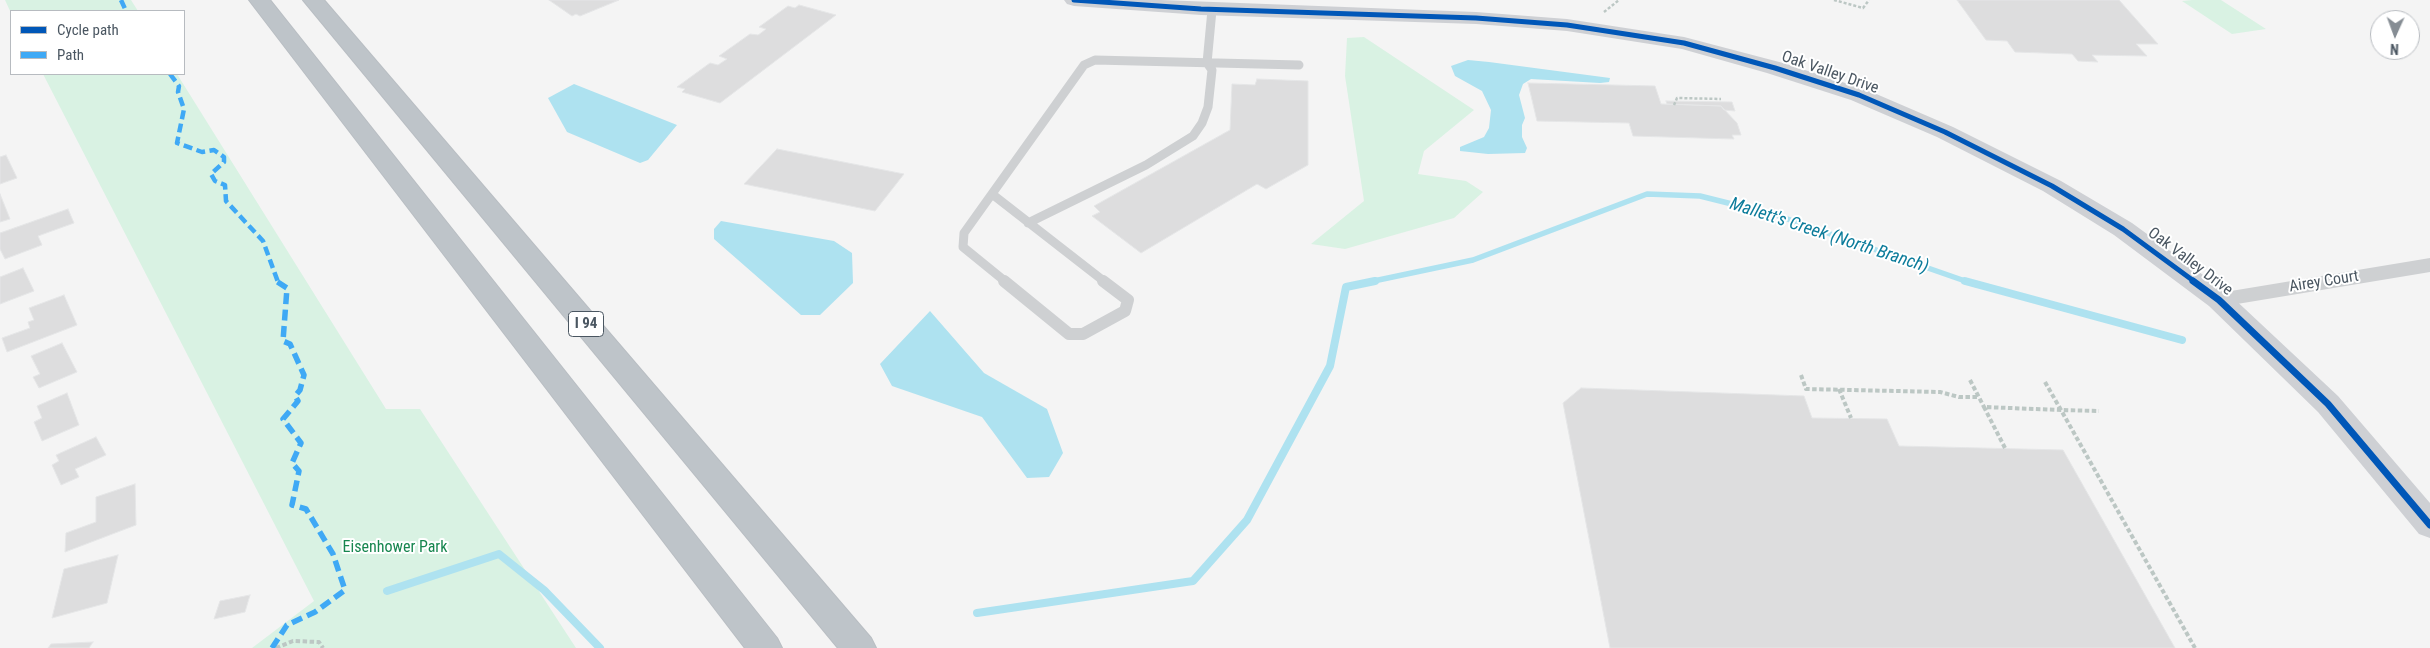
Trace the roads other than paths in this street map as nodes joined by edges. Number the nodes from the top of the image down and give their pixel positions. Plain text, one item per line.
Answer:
1 (259, 0) edge
2 (313, 0) edge
3 (1074, 0) edge
4 (1212, 10) junction
5 (1207, 63) junction
6 (1299, 65) dead end
7 (992, 194) junction
8 (1028, 223) junction
9 (2430, 266) edge
10 (2219, 300) junction
11 (2430, 524) edge
12 (765, 648) edge
13 (859, 648) edge

1 - 12 highway
2 - 13 highway, I 94
3 - 4 street, Oak Valley Drive
4 - 5 lane
4 - 10 street, Oak Valley Drive
5 - 6 lane
5 - 7 lane
5 - 8 lane
7 - 8 lane
7 - 8 lane
9 - 10 street, Airey Court
10 - 11 street, Oak Valley Drive

